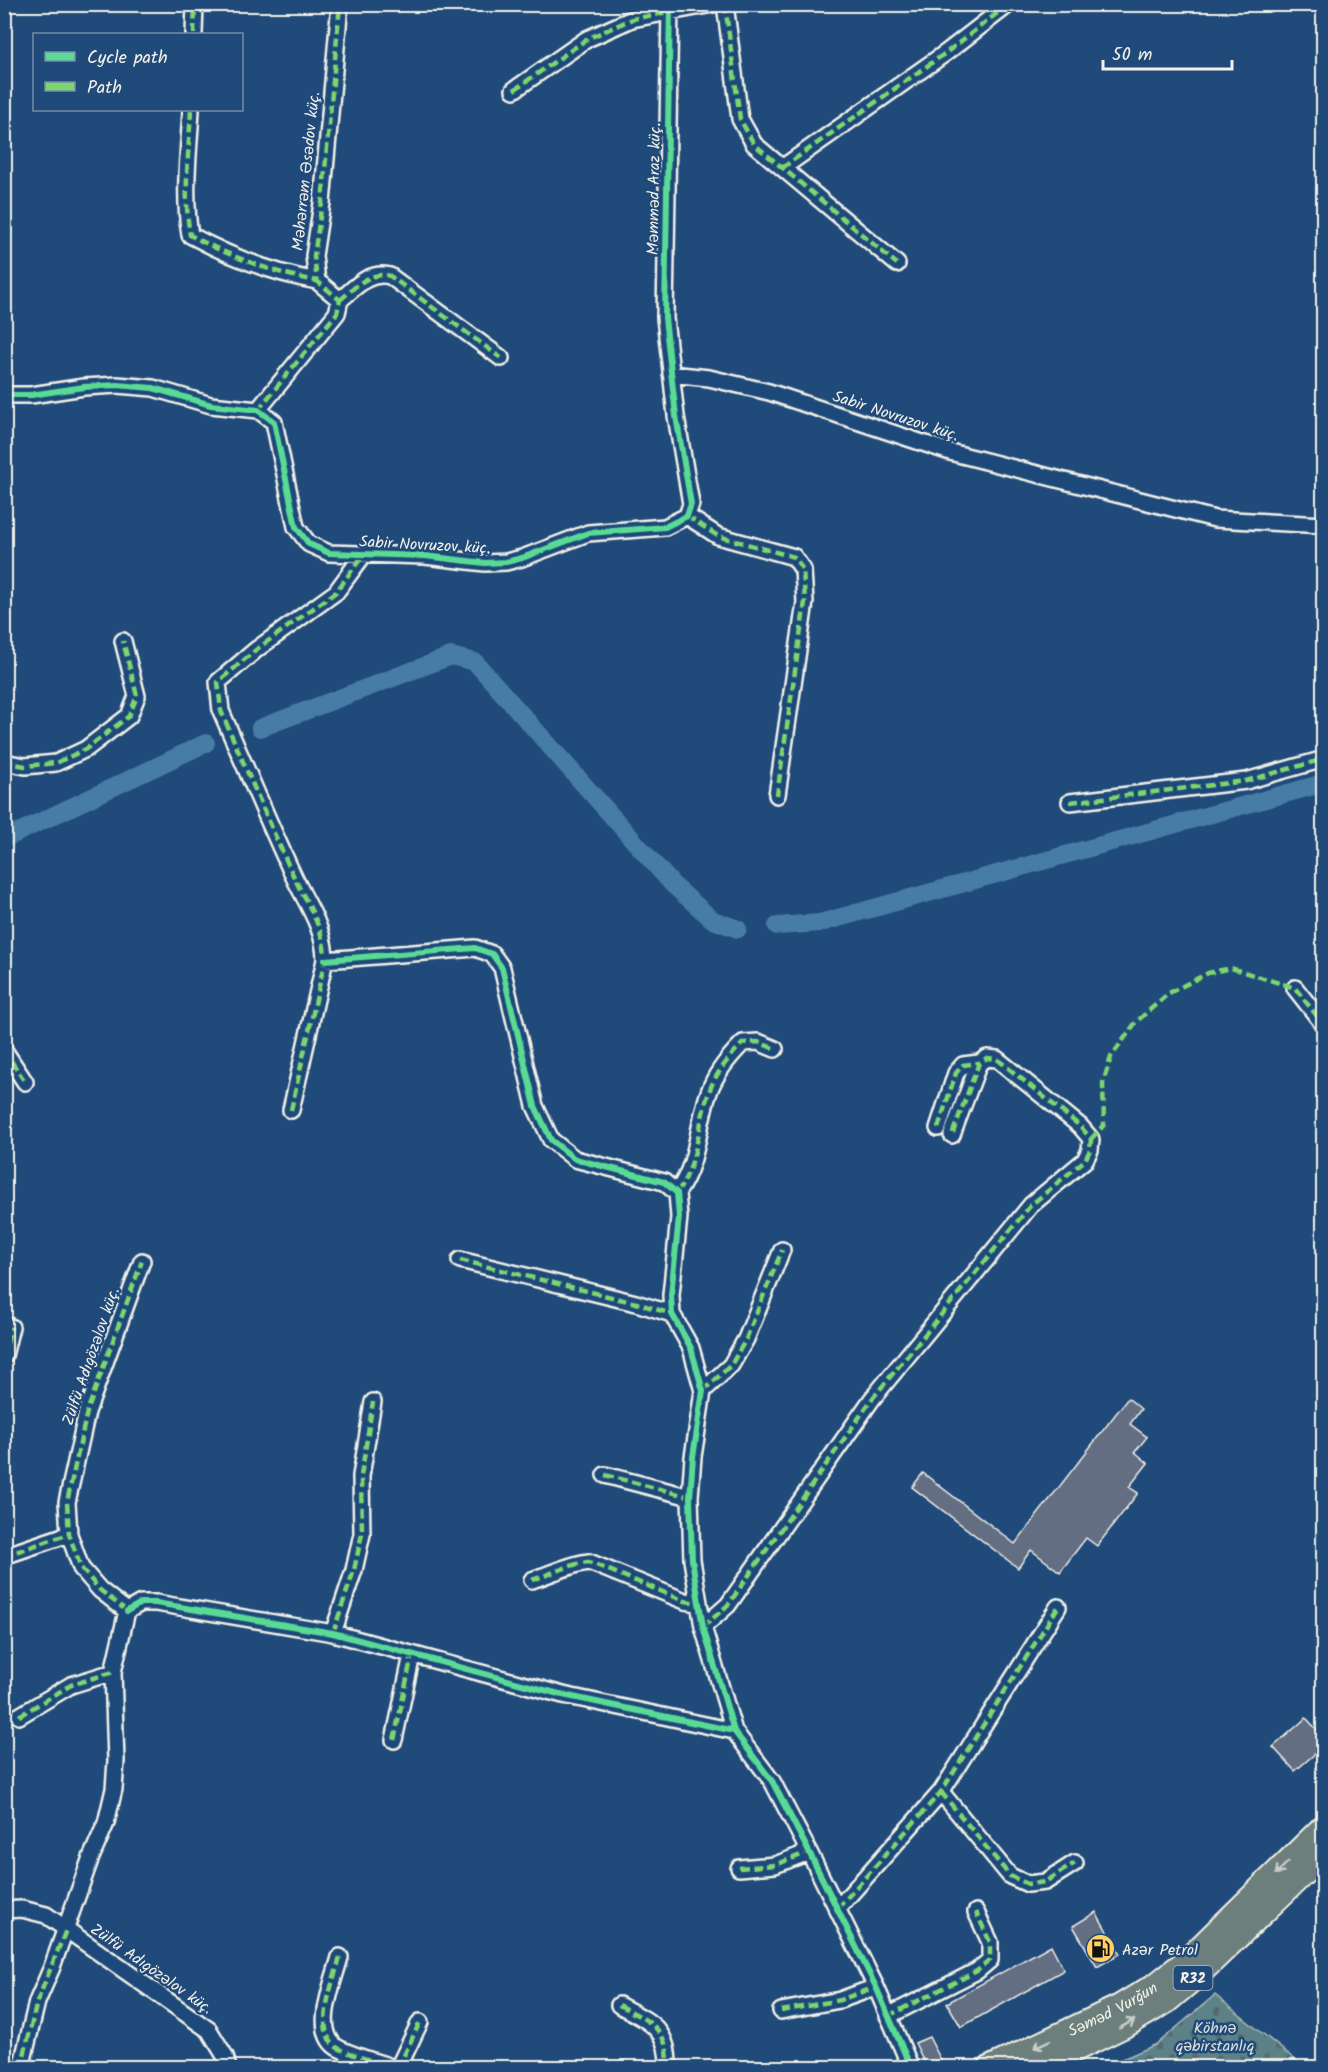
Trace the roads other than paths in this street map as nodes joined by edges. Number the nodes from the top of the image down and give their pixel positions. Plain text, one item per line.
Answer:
1 (195, 4) edge
2 (340, 4) edge
3 (713, 4) edge
4 (725, 4) edge
5 (1009, 4) edge
6 (670, 8) edge
7 (194, 33) edge
8 (514, 90) dead end
9 (191, 111) edge
10 (782, 168) junction
11 (897, 264) dead end
12 (317, 281) junction
13 (340, 300) junction
14 (501, 358) dead end
15 (671, 374) junction
16 (4, 395) edge
17 (258, 410) junction
18 (687, 516) junction
19 (1323, 525) edge
20 (364, 554) junction
21 (123, 641) dead end
22 (1323, 759) edge
23 (4, 762) edge
24 (777, 795) dead end
25 (1070, 802) dead end
26 (325, 960) junction
27 (1294, 988) dead end
28 (1323, 1025) edge
29 (775, 1049) dead end
30 (4, 1050) edge
31 (979, 1063) junction
32 (25, 1082) dead end
33 (291, 1110) dead end
34 (938, 1128) dead end
35 (952, 1135) dead end
36 (677, 1193) junction
37 (782, 1250) dead end
38 (460, 1260) dead end
39 (142, 1261) dead end
40 (672, 1314) junction
41 (11, 1328) dead end
42 (4, 1356) edge
43 (703, 1391) junction
44 (373, 1402) dead end
45 (605, 1475) dead end
46 (690, 1497) junction
47 (69, 1534) junction
48 (4, 1556) edge
49 (532, 1580) dead end
50 (698, 1604) junction
51 (1058, 1607) dead end
52 (127, 1611) junction
53 (703, 1627) junction
54 (333, 1633) junction
55 (412, 1655) junction
56 (113, 1672) junction
57 (19, 1716) dead end
58 (734, 1731) junction
59 (394, 1740) dead end
60 (941, 1792) junction
61 (1323, 1827) edge
62 (809, 1852) junction
63 (1323, 1853) edge
64 (1075, 1863) dead end
65 (739, 1868) dead end
66 (838, 1908) junction
67 (4, 1910) edge
68 (975, 1912) dead end
69 (66, 1930) junction
70 (340, 1957) dead end
71 (876, 1987) junction
72 (619, 2005) dead end
73 (780, 2011) dead end
74 (888, 2016) junction
75 (420, 2022) dead end
76 (21, 2067) edge
77 (228, 2067) edge
78 (396, 2067) edge
79 (668, 2067) edge
80 (911, 2067) edge
81 (991, 2067) edge
82 (1036, 2067) edge

1 - 7 street
2 - 12 street, Məhərrəm Əsədov küç.
3 - 6 street
4 - 10 street
5 - 10 street
6 - 8 street
6 - 15 street, Məmməd Araz küç.
9 - 12 street
10 - 11 street
12 - 13 street
13 - 14 street
13 - 17 street
15 - 18 street
15 - 19 street, Sabir Novruzov küç.
16 - 17 street
17 - 20 street, Sabir Novruzov küç.
18 - 20 street, Sabir Novruzov küç.
18 - 24 street
20 - 26 street
21 - 23 street
22 - 25 street
26 - 33 street
26 - 36 street
27 - 28 street
29 - 36 street
30 - 32 street
31 - 34 street
31 - 35 street
31 - 53 street
36 - 40 street
37 - 43 street
38 - 40 street
39 - 47 street, Zülfü Adıgözəlov küç.
40 - 43 street
41 - 42 street
43 - 46 street
44 - 54 street
45 - 46 street
46 - 50 street
47 - 48 street
47 - 52 street, Zülfü Adıgözəlov küç.
49 - 50 street
50 - 53 street
51 - 60 street
52 - 54 street
52 - 56 street, Zülfü Adıgözəlov küç.
53 - 58 street
54 - 55 street
55 - 58 street
55 - 59 street
56 - 57 street
56 - 69 street, Zülfü Adıgözəlov küç.
58 - 62 street
60 - 64 street
60 - 66 street
61 -> 81 main road, Səməd Vurğun / R32
62 - 65 street
62 - 66 street
82 -> 63 main road, Səməd Vurğun / R32
66 - 71 street
67 - 69 street
68 - 74 street
69 - 76 street
69 - 77 street, Zülfü Adıgözəlov küç.
70 - 78 street
71 - 73 street
71 - 74 street
72 - 79 street
74 - 80 street
75 - 78 street

